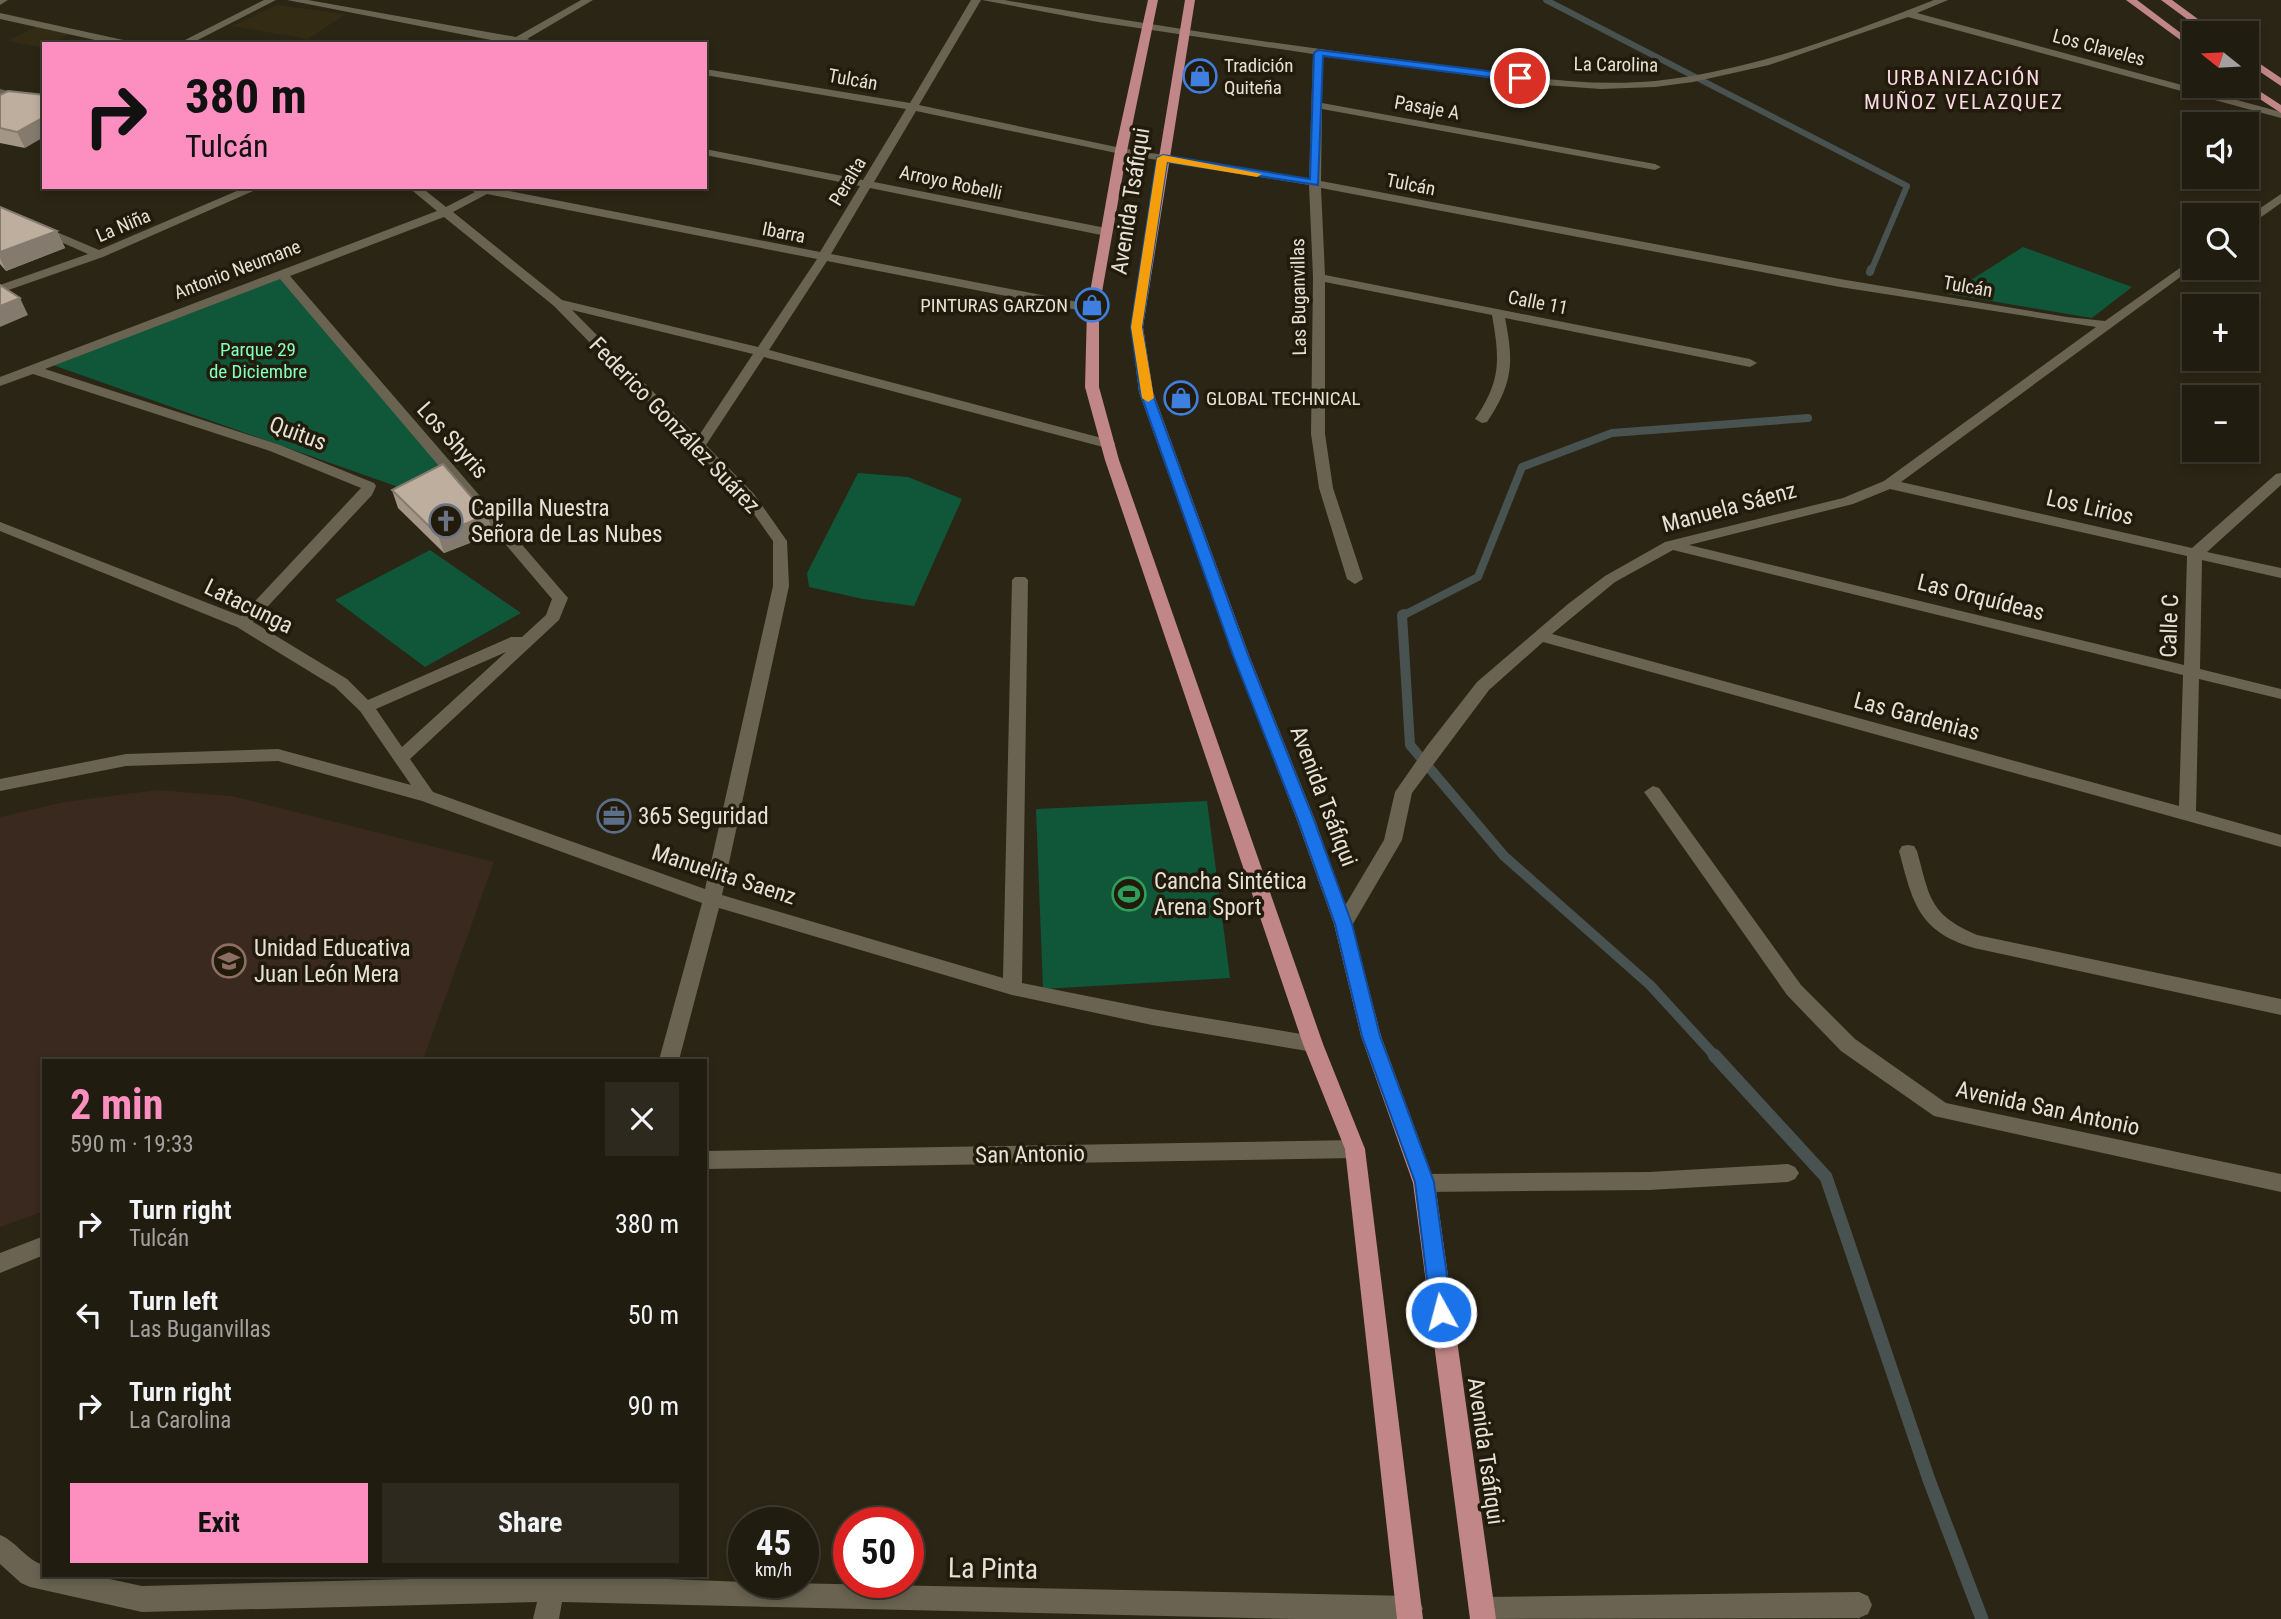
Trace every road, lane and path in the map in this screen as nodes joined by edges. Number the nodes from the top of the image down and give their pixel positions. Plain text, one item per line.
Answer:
1 (271, 0) edge
2 (292, 0) edge
3 (587, 0) edge
4 (976, 0) edge
5 (987, 0) edge
6 (1153, 0) edge
7 (1190, 0) edge
8 (1943, 0) edge
9 (2132, 0) edge
10 (2166, 0) edge
11 (1908, 13) junction
12 (0, 16) edge
13 (2195, 21) edge
14 (1148, 28) junction
15 (1186, 32) junction
16 (2182, 38) edge
17 (119, 42) edge
18 (185, 42) edge
19 (515, 42) edge
20 (1318, 53) junction
21 (2259, 67) edge
22 (707, 72) edge
23 (2281, 83) edge
24 (0, 92) edge
25 (2259, 95) edge
26 (42, 102) edge
27 (1317, 105) junction
28 (914, 107) junction
29 (2281, 112) edge
30 (1121, 151) junction
31 (707, 152) edge
32 (1163, 158) junction
33 (1655, 167) dead end
34 (866, 182) junction
35 (1315, 183) junction
36 (251, 189) edge
37 (416, 189) edge
38 (480, 189) edge
39 (486, 190) junction
40 (2281, 197) edge
41 (0, 211) edge
42 (445, 212) junction
43 (2259, 214) edge
44 (1106, 232) junction
45 (99, 254) junction
46 (822, 258) junction
47 (2182, 271) edge
48 (281, 273) junction
49 (1319, 277) junction
50 (0, 289) edge
51 (558, 303) junction
52 (1093, 309) junction
53 (1498, 314) junction
54 (2110, 325) junction
55 (762, 352) junction
56 (1749, 363) dead end
57 (31, 369) junction
58 (0, 382) edge
59 (1482, 419) dead end
60 (1108, 444) junction
61 (698, 447) junction
62 (2281, 477) edge
63 (1889, 484) junction
64 (0, 526) edge
65 (1670, 545) junction
66 (2195, 554) junction
67 (2281, 573) edge
68 (1355, 579) dead end
69 (1020, 580) dead end
70 (243, 623) junction
71 (530, 635) junction
72 (1540, 636) junction
73 (2190, 672) junction
74 (2281, 694) edge
75 (366, 707) junction
76 (401, 758) junction
77 (0, 785) edge
78 (1653, 792) dead end
79 (427, 796) junction
80 (2188, 815) junction
81 (2281, 841) edge
82 (1908, 851) dead end
83 (712, 899) junction
84 (1343, 924) junction
85 (1012, 988) junction
86 (2281, 1007) edge
87 (1313, 1044) junction
88 (668, 1059) edge
89 (1355, 1149) junction
90 (707, 1160) edge
91 (1788, 1172) dead end
92 (1424, 1182) junction
93 (2281, 1183) edge
94 (42, 1246) edge
95 (0, 1263) edge
96 (0, 1546) edge
97 (42, 1577) edge
98 (43, 1577) edge
99 (554, 1582) edge
100 (1859, 1605) dead end
101 (1410, 1614) edge
102 (1483, 1614) edge
103 (546, 1619) edge

1 - 18 street
2 - 19 street
3 - 19 street
4 - 28 street, Peralta
5 - 14 street, La Carolina
6 - 14 main road, Avenida Tsáfiqui
7 - 15 main road, Avenida Tsáfiqui
8 - 11 street, La Carolina
9 - 16 main road
10 - 13 main road
11 - 20 street, La Carolina
11 - 29 street, Los Claveles
12 - 17 street
14 - 15 street, La Carolina
14 - 30 main road, Avenida Tsáfiqui
15 - 20 street, La Carolina
15 - 32 main road, Avenida Tsáfiqui
20 - 27 street, Las Buganvillas
21 - 23 main road
22 - 28 street, Tulcán
24 - 26 street
25 - 29 main road
27 - 33 street, Pasaje A
27 - 35 street, Las Buganvillas
28 - 30 street, Tulcán
28 - 34 street, Peralta
30 - 32 street, Tulcán
30 - 44 main road, Avenida Tsáfiqui
31 - 34 street, Arroyo Robelli
32 - 35 street, Tulcán
32 - 84 main road, Avenida Tsáfiqui
34 - 44 street, Arroyo Robelli
34 - 46 street, Peralta
35 - 49 street, Las Buganvillas
35 - 54 street, Tulcán
36 - 45 street, La Niña
37 - 42 street, Federico González Suárez
38 - 39 street, Ibarra
39 - 42 street, Antonio Neumane
39 - 46 street, Ibarra
40 - 43 street
41 - 45 street
42 - 48 street, Antonio Neumane
42 - 51 street, Federico González Suárez
44 - 52 main road, Avenida Tsáfiqui
45 - 50 street, La Niña
46 - 52 street, Ibarra
46 - 55 street, Peralta
47 - 54 street, Manuela Sáenz
48 - 57 street, Antonio Neumane
48 - 71 street, Los Shyris
49 - 53 street, Calle 11
49 - 68 street, Las Buganvillas
51 - 55 street
51 - 61 street, Federico González Suárez
52 - 60 main road, Avenida Tsáfiqui
53 - 56 street, Calle 11
53 - 59 street
54 - 63 street, Manuela Sáenz
55 - 60 street
55 - 61 street, Peralta
57 - 58 street, Antonio Neumane
57 - 70 street, Quitus
60 - 87 main road, Avenida Tsáfiqui
61 - 83 street, Federico González Suárez
62 - 66 street
63 - 65 street, Manuela Sáenz
63 - 66 street, Los Lirios
64 - 70 street, Latacunga
65 - 72 street, Manuela Sáenz
65 - 73 street, Las Orquídeas
66 - 67 street, Los Lirios
66 - 73 street, Calle C
69 - 85 street
70 - 75 street, Latacunga
71 - 75 street, Los Shyris
71 - 76 street, Los Shyris
72 - 80 street, Las Gardenias
72 - 84 street, Manuela Sáenz
73 - 74 street, Las Orquídeas
73 - 80 street, Calle C
75 - 76 street, Latacunga
76 - 79 street, Latacunga
77 - 79 street, Manuelita Saenz
78 - 93 street, Avenida San Antonio
79 - 83 street, Manuelita Saenz
80 - 81 street, Las Gardenias
82 - 86 street
83 - 85 street, Manuelita Saenz
83 - 88 street, Federico González Suárez
84 - 92 main road, Avenida Tsáfiqui
85 - 87 street, Manuelita Saenz
87 - 89 main road, Avenida Tsáfiqui
89 - 90 street, San Antonio
89 - 101 main road, Avenida Tsáfiqui
91 - 92 street
92 - 102 main road, Avenida Tsáfiqui
94 - 95 street
96 - 97 street, La Pinta
98 - 99 street, La Pinta
99 - 101 street, La Pinta
99 - 103 street
100 - 102 street

